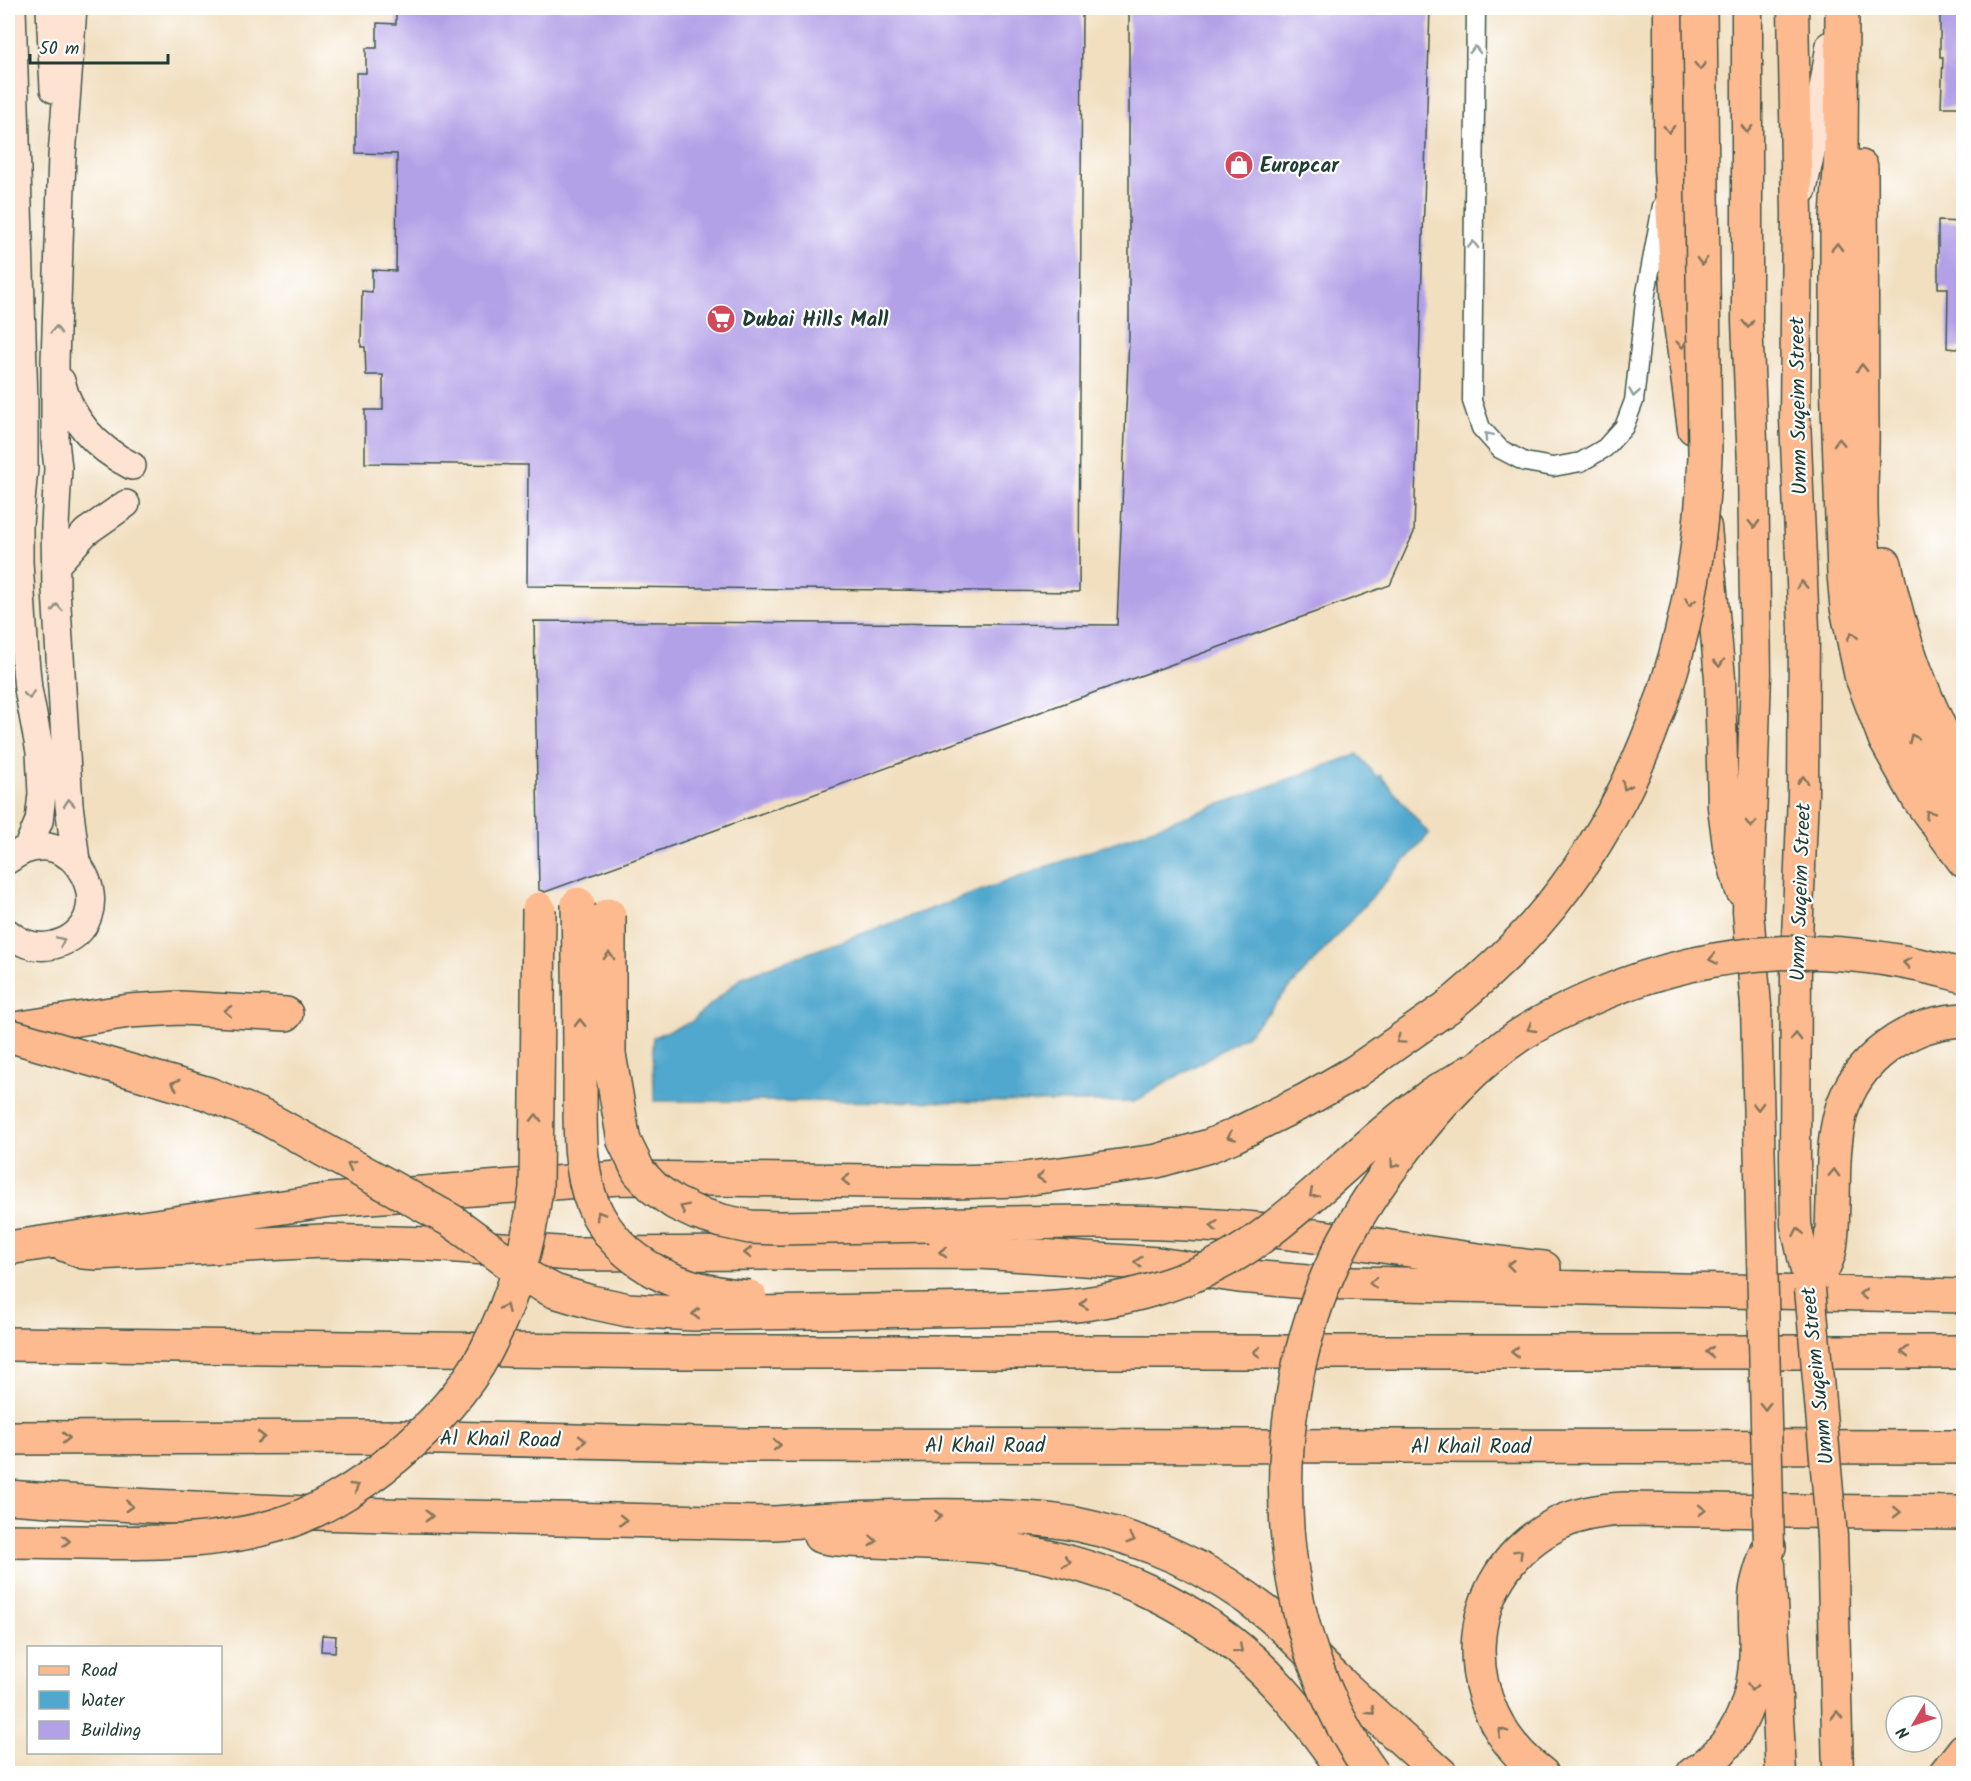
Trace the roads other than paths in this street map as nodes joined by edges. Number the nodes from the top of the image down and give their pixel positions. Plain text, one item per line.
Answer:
1 (12, 8) edge
2 (50, 8) edge
3 (73, 8) edge
4 (1476, 8) edge
5 (1669, 8) edge
6 (1700, 8) edge
7 (1747, 8) edge
8 (1793, 8) edge
9 (1835, 8) edge
10 (1842, 8) edge
11 (1861, 8) edge
12 (62, 156) junction
13 (1669, 169) junction
14 (1797, 214) junction
15 (19, 280) junction
16 (8, 304) edge
17 (55, 361) junction
18 (1863, 447) junction
19 (132, 466) dead end
20 (16, 467) edge
21 (58, 468) junction
22 (14, 499) edge
23 (55, 499) junction
24 (126, 504) dead end
25 (8, 552) edge
26 (56, 565) junction
27 (20, 583) junction
28 (1964, 774) edge
29 (1964, 825) edge
30 (17, 855) edge
31 (76, 861) junction
32 (1964, 861) edge
33 (578, 904) dead end
34 (539, 909) dead end
35 (1748, 911) junction
36 (609, 915) dead end
37 (8, 933) edge
38 (1964, 976) edge
39 (286, 1014) dead end
40 (1964, 1020) edge
41 (8, 1030) edge
42 (8, 1035) edge
43 (1475, 1069) junction
44 (58, 1242) junction
45 (8, 1248) edge
46 (1810, 1289) junction
47 (1694, 1291) junction
48 (1964, 1296) edge
49 (880, 1310) junction
50 (8, 1344) edge
51 (1964, 1352) edge
52 (8, 1438) edge
53 (1964, 1447) edge
54 (8, 1497) edge
55 (1964, 1513) edge
56 (775, 1523) junction
57 (8, 1541) edge
58 (1769, 1546) junction
59 (1964, 1751) edge
60 (1347, 1773) edge
61 (1373, 1773) edge
62 (1442, 1773) edge
63 (1542, 1773) edge
64 (1693, 1773) edge
65 (1781, 1773) edge
66 (1838, 1773) edge
67 (1946, 1773) edge
68 (1952, 1773) edge

1 - 15 main road
2 - 12 main road
3 - 12 main road
13 -> 4 street
5 -> 13 main road
6 -> 44 highway, bridge
7 -> 35 main road, Umm Suqeim Street
8 - 14 main road, Umm Suqeim Street
9 - 14 main road
32 -> 10 highway
18 -> 11 highway
17 -> 12 main road
13 -> 35 main road
46 -> 14 main road, Umm Suqeim Street
15 - 16 main road
15 - 20 main road
17 - 19 main road
17 - 21 main road
18 - 28 highway
29 -> 18 highway
20 - 21 main road
20 - 22 main road
21 - 23 main road
22 - 23 main road
22 - 27 main road
23 - 26 main road
24 - 26 main road
25 - 27 main road
31 -> 26 main road
27 -> 30 main road
30 - 31 main road
37 -> 31 main road
49 -> 33 highway, bridge
57 -> 34 highway, bridge
35 -> 58 main road, Umm Suqeim Street, bridge
47 -> 36 highway, bridge
38 -> 43 highway, bridge
39 -> 41 highway
46 -> 40 highway
49 -> 42 highway, bridge
43 -> 49 highway, bridge
43 -> 61 highway, bridge
44 - 45 highway
47 -> 44 highway
66 -> 46 main road, Umm Suqeim Street, bridge
48 -> 47 highway
51 -> 50 highway
52 -> 53 highway, Al Khail Road
54 -> 56 highway
63 -> 55 highway
56 -> 60 highway
56 -> 62 highway
58 -> 64 highway
58 - 65 main road, Umm Suqeim Street
59 - 67 highway
59 - 68 highway

